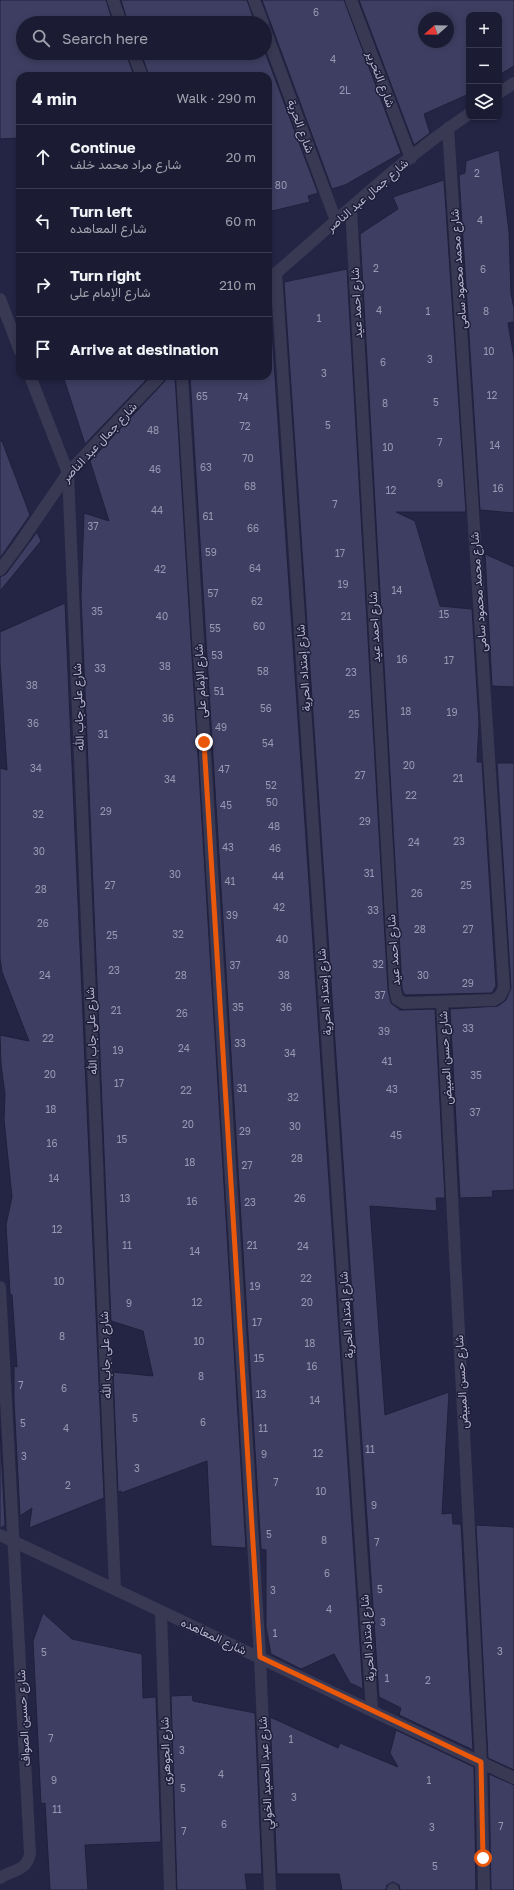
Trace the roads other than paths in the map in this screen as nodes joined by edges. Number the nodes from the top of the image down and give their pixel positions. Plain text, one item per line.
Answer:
1 (112, 0) edge
2 (254, 0) edge
3 (352, 0) edge
4 (118, 16) edge
5 (260, 16) edge
6 (272, 49) edge
7 (136, 60) edge
8 (140, 72) edge
9 (514, 83) edge
10 (502, 91) edge
11 (466, 116) edge
12 (448, 128) junction
13 (411, 158) junction
14 (351, 209) junction
15 (336, 222) junction
16 (272, 277) edge
17 (0, 299) edge
18 (16, 341) edge
19 (32, 380) edge
20 (156, 380) edge
21 (182, 380) edge
22 (68, 473) junction
23 (0, 570) edge
24 (442, 1002) junction
25 (0, 1286) edge
26 (0, 1535) edge
27 (14, 1542) junction
28 (115, 1589) junction
29 (161, 1612) junction
30 (260, 1657) junction
31 (372, 1710) junction
32 (481, 1762) junction
33 (514, 1778) edge
34 (0, 1878) edge
35 (170, 1890) edge
36 (270, 1890) edge
37 (484, 1890) edge

1 - 4 street
2 - 5 street
3 - 13 street, شارع التحرير
6 - 15 street, شارع الحرية
7 - 8 street
9 - 10 street
11 - 12 street, شارع جمال عبد الناصر
12 - 13 street, شارع جمال عبد الناصر
12 - 24 street, شارع محمد محمود سامى
13 - 14 street, شارع جمال عبد الناصر
14 - 15 street, شارع جمال عبد الناصر
14 - 24 street, شارع احمد عيد
15 - 16 street, شارع جمال عبد الناصر
16 - 31 street, شارع إمتداد الحرية
17 - 18 street
19 - 22 street, شارع على جاب الله
20 - 22 street, شارع جمال عبد الناصر
21 - 30 street, شارع الإمام على
22 - 23 street, شارع جمال عبد الناصر
22 - 28 street, شارع على جاب الله
24 - 32 street, شارع حسن المبيض
25 - 27 street, شارع حسين الصواف
26 - 27 street, شارع المعاهده
27 - 28 street, شارع المعاهده
27 - 34 street, شارع حسين الصواف
28 - 29 street, شارع المعاهده
29 - 30 street, شارع المعاهده
29 - 35 street, شارع الجوهرى
30 - 31 street, شارع المعاهده
30 - 36 street, شارع عبد الحميد الخولي
31 - 32 street, شارع المعاهده
32 - 33 street, شارع المعاهده
32 - 37 street, شارع حسن المبيض

